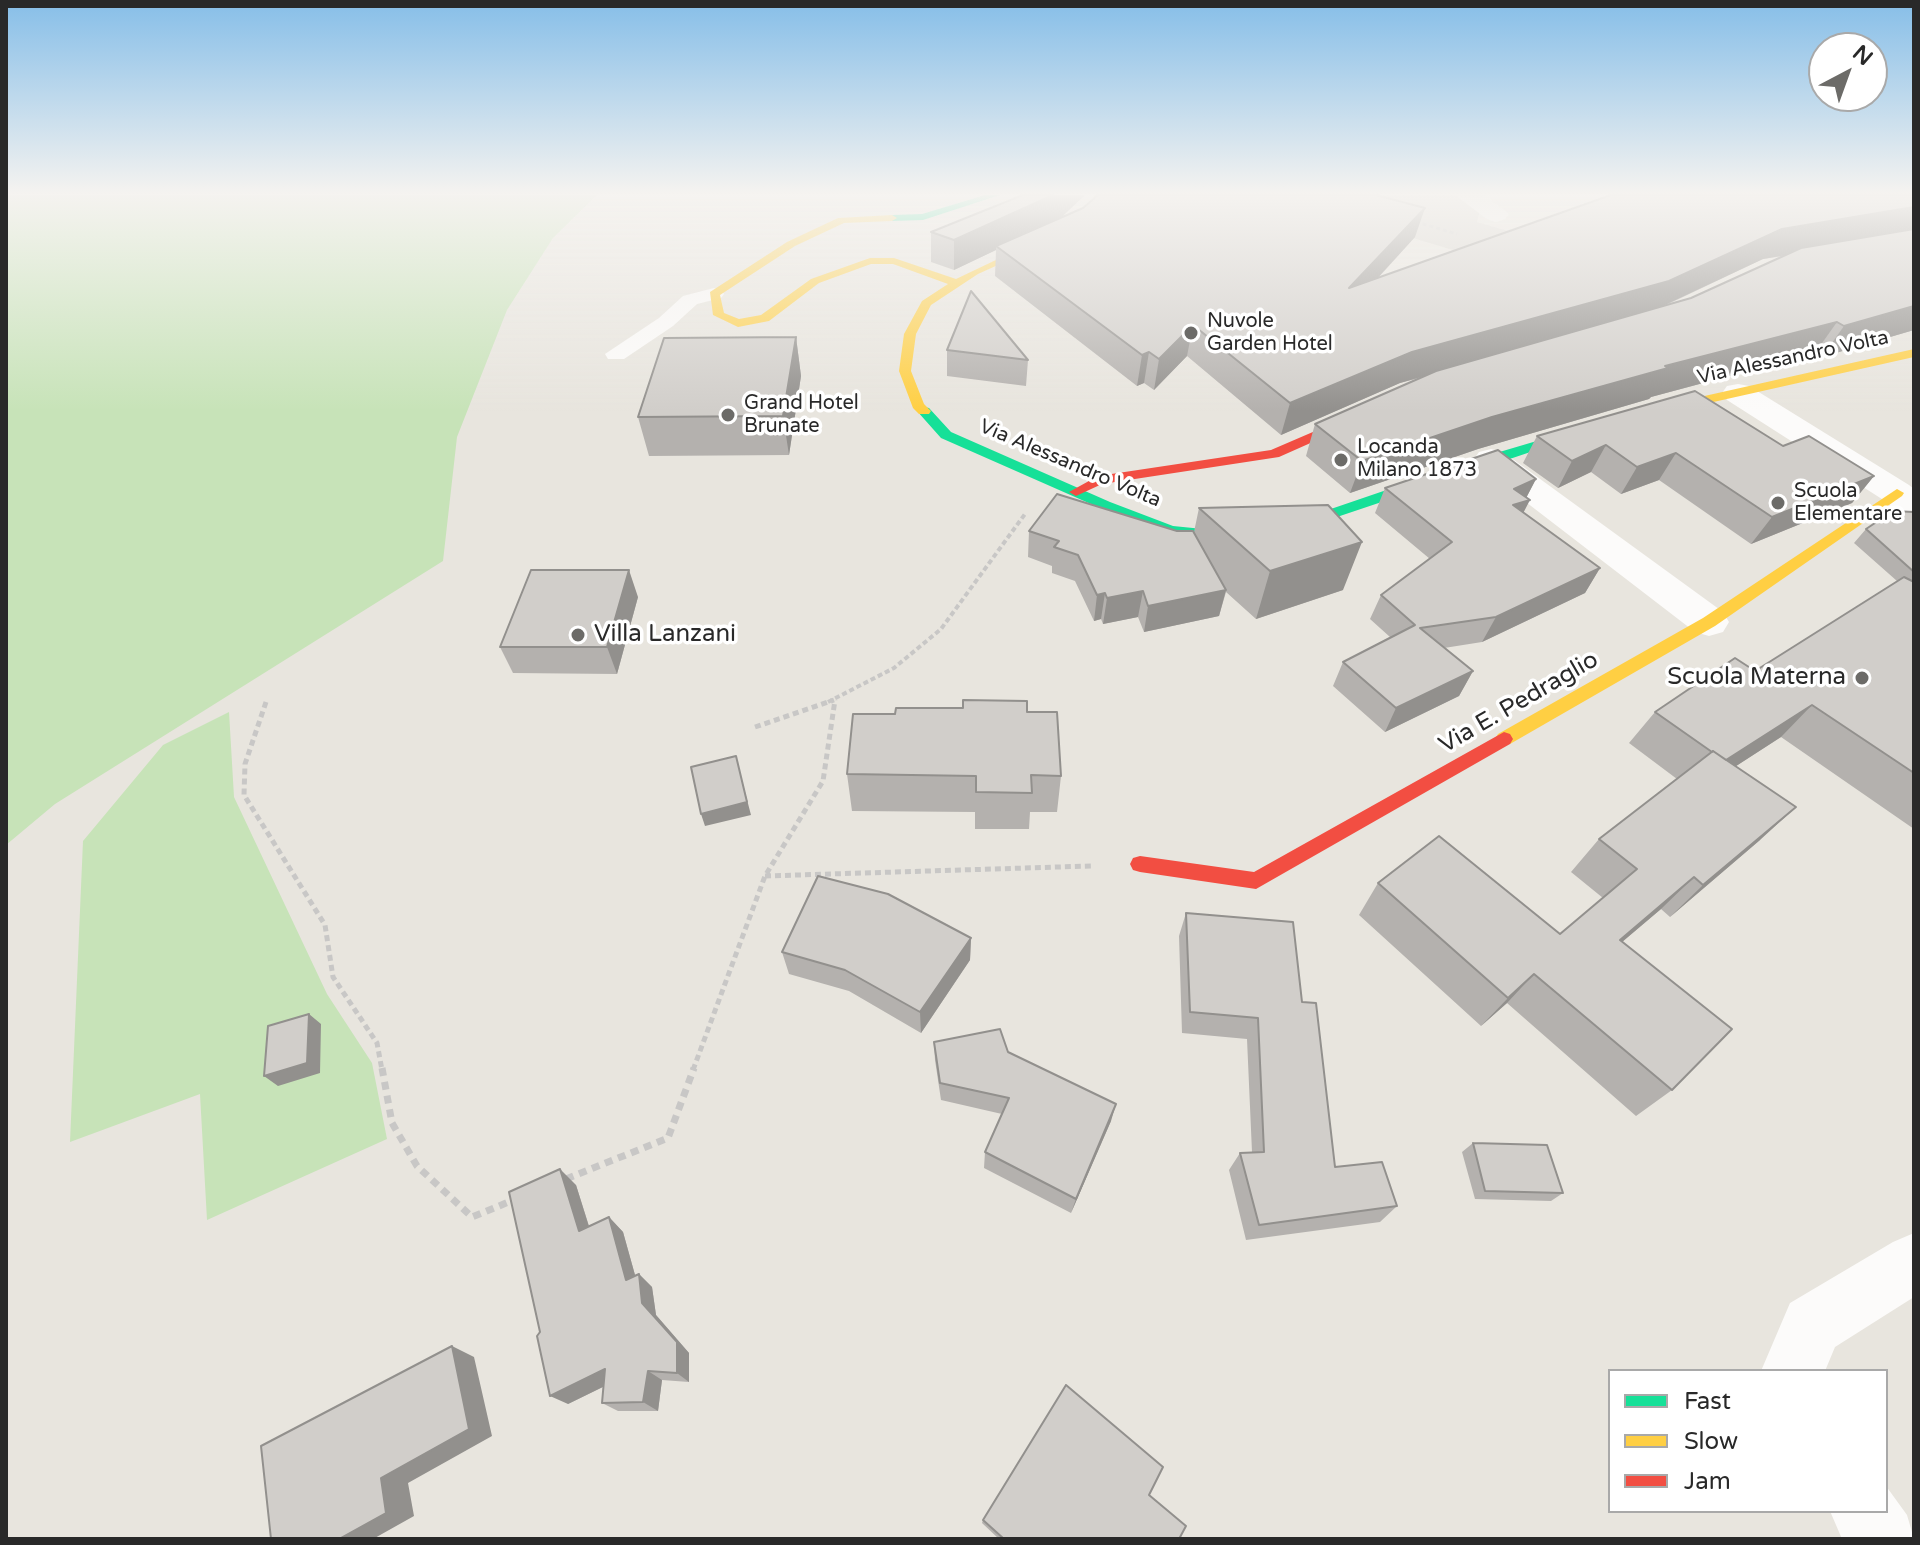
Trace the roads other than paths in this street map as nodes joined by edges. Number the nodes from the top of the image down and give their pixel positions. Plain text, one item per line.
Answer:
1 (755, 267) edge
2 (853, 267) edge
3 (912, 267) edge
4 (987, 267) edge
5 (955, 282) junction
6 (714, 294) junction
7 (1914, 353) edge
8 (616, 354) dead end
9 (1738, 393) junction
10 (1385, 405) edge
11 (1634, 417) edge
12 (1605, 425) edge
13 (1491, 459) junction
14 (1076, 492) junction
15 (1905, 501) edge
16 (1709, 622) junction
17 (1140, 864) road end
18 (1914, 1263) edge
19 (1794, 1369) edge
20 (1865, 1513) edge
21 (1883, 1539) edge

1 - 6 street
2 - 6 street
3 - 5 street
4 - 5 street, Via Alessandro Volta
5 - 14 street, Via Alessandro Volta
6 - 8 lane
7 - 9 street, Via Alessandro Volta
9 - 11 street, Via Alessandro Volta
9 - 15 street
10 - 14 street
12 - 13 street, Via Alessandro Volta
13 - 14 street, Via Alessandro Volta
13 - 16 street
15 - 16 street, Via E. Pedraglio
16 - 17 street, Via E. Pedraglio
18 - 19 street
20 - 21 street

